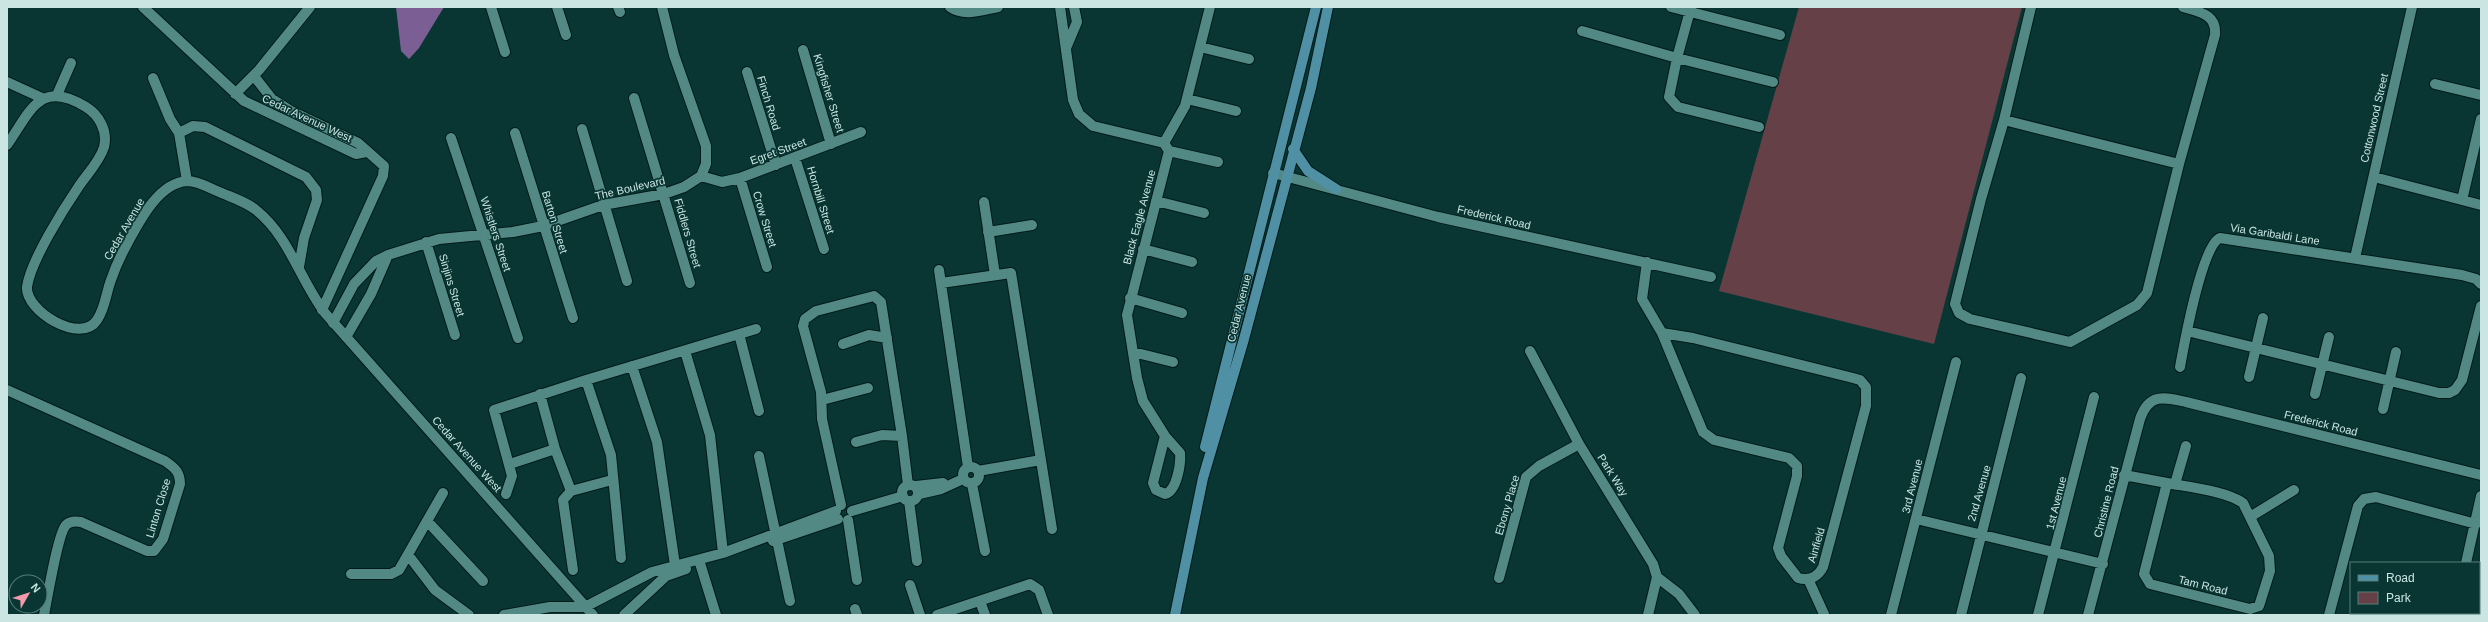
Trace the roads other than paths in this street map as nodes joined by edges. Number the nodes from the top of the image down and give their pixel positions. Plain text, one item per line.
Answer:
1 (143, 7) edge
2 (310, 7) edge
3 (491, 7) edge
4 (557, 7) edge
5 (662, 7) edge
6 (950, 7) edge
7 (998, 7) edge
8 (1060, 7) edge
9 (1074, 7) edge
10 (1210, 7) edge
11 (1316, 7) edge
12 (1328, 7) edge
13 (1671, 7) edge
14 (2031, 7) edge
15 (2183, 7) edge
16 (2412, 7) edge
17 (1691, 9) edge
18 (1582, 31) dead end
19 (566, 35) dead end
20 (1780, 35) dead end
21 (1200, 47) junction
22 (803, 50) dead end
23 (1065, 51) junction
24 (505, 52) dead end
25 (1677, 58) junction
26 (1250, 59) dead end
27 (71, 63) dead end
28 (747, 72) dead end
29 (254, 76) junction
30 (153, 78) dead end
31 (7, 82) edge
32 (1773, 82) dead end
33 (2435, 84) dead end
34 (235, 94) junction
35 (57, 95) junction
36 (2481, 95) edge
37 (42, 98) junction
38 (634, 98) dead end
39 (272, 99) junction
40 (1187, 99) junction
41 (1236, 111) dead end
42 (264, 112) junction
43 (2481, 119) edge
44 (2004, 120) junction
45 (1759, 127) dead end
46 (582, 129) dead end
47 (861, 132) dead end
48 (179, 133) junction
49 (515, 133) dead end
50 (451, 138) dead end
51 (831, 144) junction
52 (7, 146) edge
53 (1166, 147) junction
54 (1293, 149) junction
55 (366, 152) junction
56 (795, 158) junction
57 (1218, 162) dead end
58 (2179, 164) junction
59 (776, 165) junction
60 (1273, 174) junction
61 (701, 176) junction
62 (1286, 177) junction
63 (2374, 177) junction
64 (740, 178) junction
65 (187, 182) junction
66 (1336, 189) junction
67 (664, 194) junction
68 (2462, 200) junction
69 (1156, 201) junction
70 (984, 202) dead end
71 (606, 205) junction
72 (2481, 205) edge
73 (1204, 213) dead end
74 (1032, 225) dead end
75 (543, 226) junction
76 (988, 232) junction
77 (484, 234) junction
78 (426, 242) junction
79 (824, 249) dead end
80 (1143, 249) junction
81 (388, 255) junction
82 (2355, 258) junction
83 (1192, 262) dead end
84 (1647, 262) junction
85 (299, 267) junction
86 (767, 267) dead end
87 (939, 270) dead end
88 (995, 275) junction
89 (1711, 277) dead end
90 (627, 281) dead end
91 (690, 283) dead end
92 (941, 283) junction
93 (2481, 284) edge
94 (1130, 298) junction
95 (2481, 306) edge
96 (322, 310) junction
97 (1182, 312) dead end
98 (573, 318) dead end
99 (2263, 318) dead end
100 (333, 323) junction
101 (756, 330) dead end
102 (2187, 331) junction
103 (739, 334) junction
104 (1662, 334) junction
105 (455, 335) dead end
106 (346, 337) junction
107 (2329, 337) dead end
108 (518, 338) dead end
109 (887, 338) junction
110 (843, 344) dead end
111 (2255, 349) junction
112 (685, 351) junction
113 (1530, 351) dead end
114 (1133, 352) junction
115 (2396, 352) dead end
116 (1173, 362) dead end
117 (1956, 362) dead end
118 (2323, 365) junction
119 (632, 366) junction
120 (2180, 367) dead end
121 (2249, 377) dead end
122 (2021, 378) dead end
123 (586, 380) junction
124 (2390, 382) junction
125 (868, 388) dead end
126 (7, 390) edge
127 (540, 394) junction
128 (2315, 394) dead end
129 (2094, 397) dead end
130 (2154, 399) joint
131 (822, 400) junction
132 (2383, 409) dead end
133 (759, 411) dead end
134 (902, 436) junction
135 (1165, 436) junction
136 (856, 442) dead end
137 (1579, 444) junction
138 (2186, 446) dead end
139 (555, 449) junction
140 (759, 456) dead end
141 (1041, 460) junction
142 (510, 464) junction
143 (973, 469) junction
144 (2124, 475) junction
145 (2481, 475) edge
146 (612, 480) junction
147 (968, 481) junction
148 (2171, 484) junction
149 (914, 488) junction
150 (2294, 490) dead end
151 (571, 491) junction
152 (443, 493) dead end
153 (506, 494) dead end
154 (2481, 496) edge
155 (906, 499) junction
156 (843, 513) junction
157 (2250, 517) junction
158 (1916, 519) junction
159 (428, 522) junction
160 (2476, 524) junction
161 (1052, 530) dead end
162 (1980, 534) junction
163 (776, 537) junction
164 (985, 551) dead end
165 (723, 553) junction
166 (2056, 554) junction
167 (409, 556) junction
168 (621, 558) dead end
169 (917, 561) dead end
170 (2466, 562) edge
171 (699, 563) junction
172 (2102, 564) junction
173 (675, 569) junction
174 (573, 570) dead end
175 (351, 574) dead end
176 (1657, 577) junction
177 (1499, 578) dead end
178 (1808, 579) junction
179 (858, 580) dead end
180 (484, 581) dead end
181 (910, 585) dead end
182 (790, 601) dead end
183 (980, 601) junction
184 (585, 607) junction
185 (560, 611) edge
186 (508, 614) edge
187 (1824, 614) dead end
188 (44, 615) edge
189 (469, 615) edge
190 (592, 615) edge
191 (624, 615) edge
192 (716, 615) edge
193 (920, 615) edge
194 (937, 615) edge
195 (984, 615) edge
196 (1048, 615) edge
197 (1168, 615) edge
198 (1175, 615) edge
199 (1648, 615) edge
200 (1695, 615) edge
201 (1891, 615) edge
202 (1961, 615) edge
203 (2038, 615) edge
204 (2088, 615) edge
205 (2329, 615) edge

1 - 34 street, Cedar Avenue West
2 - 29 street
3 - 24 street
4 - 19 street
5 - 61 street
6 - 7 street
8 - 23 street
9 - 23 street
10 - 21 street, Black Eagle Avenue
11 - 60 main road, Cedar Avenue
12 - 54 main road, Cedar Avenue
13 - 17 street
14 - 44 street
15 - 58 street
16 - 63 street, Cottonwood Street
17 - 20 street
17 - 25 street
18 - 25 street
21 - 26 street
21 - 40 street, Black Eagle Avenue
22 - 51 street, Kingfisher Street
23 - 53 street
25 - 32 street
25 - 45 street
27 - 35 street
28 - 59 street, Finch Road
29 - 34 street
29 - 39 street
30 - 48 street
31 - 37 street
33 - 36 street
34 - 42 street, Cedar Avenue West
35 - 37 street
35 - 65 street, Cedar Avenue
37 - 52 street
38 - 67 street, Fiddlers Street
39 - 42 street
39 - 55 street
40 - 41 street
40 - 53 street, Black Eagle Avenue
42 - 55 street, Cedar Avenue West
43 - 68 street
44 - 58 street
44 - 58 street
46 - 71 street
47 - 51 street, Egret Street
48 - 65 street
48 - 85 street
49 - 75 street, Barton Street
50 - 77 street, Whistlers Street
51 - 56 street, Egret Street
53 - 57 street
53 - 69 street, Black Eagle Avenue
54 - 62 main road, Cedar Avenue
54 - 66 main road
55 - 96 street, Cedar Avenue West
56 - 59 street, Egret Street
56 - 79 street, Hornbill Street
59 - 64 street, Egret Street
60 - 62 street, Frederick Road
60 - 197 main road, Cedar Avenue
61 - 64 street, Egret Street
61 - 67 street, The Boulevard
62 - 66 street, Frederick Road
62 - 198 main road, Cedar Avenue
63 - 68 street
63 - 82 street, Cottonwood Street
64 - 86 street, Crow Street
65 - 85 street
66 - 84 street, Frederick Road
67 - 71 street, The Boulevard
67 - 91 street, Fiddlers Street
68 - 72 street
69 - 73 street
69 - 80 street, Black Eagle Avenue
70 - 76 street
71 - 75 street, The Boulevard
71 - 90 street
74 - 76 street
75 - 77 street, The Boulevard
75 - 98 street, Barton Street
76 - 88 street
77 - 78 street, The Boulevard
77 - 108 street, Whistlers Street
78 - 81 street, The Boulevard
78 - 105 street, Sinjins Street
80 - 83 street
80 - 94 street, Black Eagle Avenue
81 - 100 street, The Boulevard
81 - 106 street
82 - 93 street, Via Garibaldi Lane
82 - 102 street, Via Garibaldi Lane
84 - 89 street, Frederick Road
84 - 104 street
85 - 96 street, Cedar Avenue West
87 - 92 street
88 - 92 street
88 - 141 street
92 - 143 street
94 - 97 street
94 - 114 street, Black Eagle Avenue
95 - 124 street
96 - 100 street, Cedar Avenue West
99 - 111 street
100 - 106 street, Cedar Avenue West
101 - 103 street
102 - 111 street
102 - 120 street, Via Garibaldi Lane
103 - 112 street
103 - 133 street
104 - 178 street
104 - 178 street, Ainfield
106 - 184 street, Cedar Avenue West
107 - 118 street
109 - 110 street
109 - 131 street
109 - 134 street
111 - 118 street
111 - 121 street
112 - 119 street
112 - 165 street
113 - 137 street, Park Way
114 - 116 street
114 - 135 street, Black Eagle Avenue
115 - 124 street
117 - 158 street, 3rd Avenue
118 - 124 street
118 - 128 street
119 - 123 street
119 - 173 street
122 - 162 street, 2nd Avenue
123 - 127 street
123 - 146 street
124 - 132 street
125 - 131 street
126 - 188 street, Linton Close
127 - 139 street
127 - 142 street
129 - 166 street, 1st Avenue
130 - 144 street, Christine Road
130 - 145 street, Frederick Road
131 - 156 street
134 - 136 street
134 - 149 street
135 - 135 street, Black Eagle Avenue
137 - 176 street, Park Way
137 - 177 street, Ebony Place
138 - 148 street, Tam Road
139 - 142 street
139 - 151 street
140 - 163 street
141 - 143 street
141 - 161 street
142 - 153 street
143 - 147 street
143 - 147 street
144 - 148 street, Tam Road
144 - 172 street, Christine Road
146 - 151 street
146 - 168 street
147 - 149 street
147 - 164 street
148 - 157 street, Tam Road
148 - 157 street, Tam Road
149 - 155 street
149 - 155 street
150 - 157 street
151 - 174 street
152 - 159 street
154 - 160 street
155 - 156 street
155 - 169 street
156 - 163 street
156 - 179 street
158 - 162 street
158 - 201 street, 3rd Avenue
159 - 167 street
159 - 180 street
160 - 170 street
160 - 205 street
162 - 166 street
162 - 202 street, 2nd Avenue
163 - 165 street
163 - 171 street
163 - 182 street
165 - 171 street
166 - 172 street
166 - 203 street, 1st Avenue
167 - 175 street
167 - 189 street
171 - 173 street
171 - 192 street
172 - 204 street, Christine Road
173 - 184 street
173 - 191 street
176 - 199 street
176 - 200 street
178 - 187 street
181 - 193 street
183 - 194 street
183 - 195 street
183 - 196 street
184 - 185 street
184 - 190 street, Cedar Avenue West
185 - 186 street

